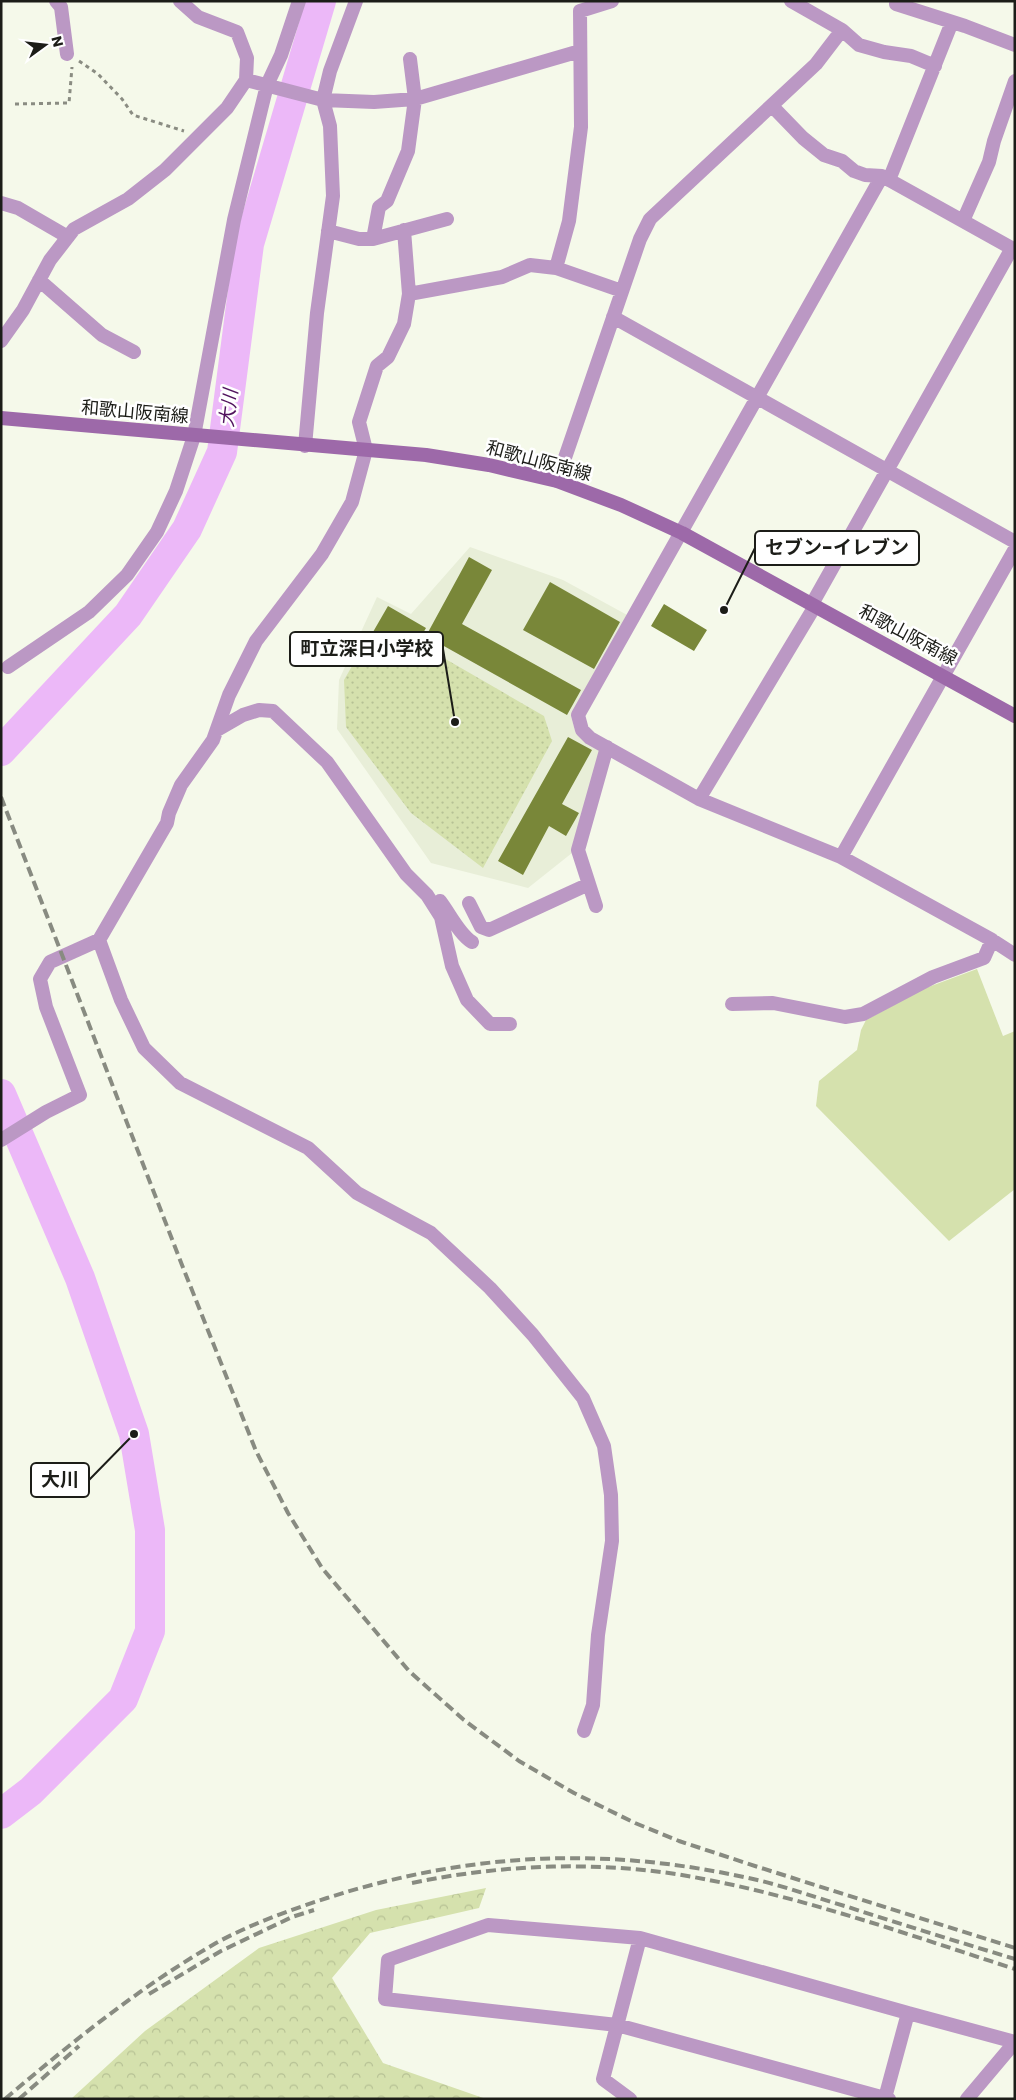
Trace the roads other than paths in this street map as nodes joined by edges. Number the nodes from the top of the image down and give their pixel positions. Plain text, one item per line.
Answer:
1 (56, 1) edge
2 (180, 1) edge
3 (299, 1) edge
4 (356, 1) edge
5 (791, 1) edge
6 (897, 1) edge
7 (606, 2) edge
8 (952, 22) junction
9 (842, 30) junction
10 (1015, 45) edge
11 (580, 50) junction
12 (70, 55) road end
13 (410, 59) dead end
14 (935, 66) junction
15 (246, 80) junction
16 (1015, 82) edge
17 (269, 86) junction
18 (320, 99) junction
19 (415, 99) junction
20 (1011, 100) edge
21 (772, 106) junction
22 (886, 178) junction
23 (1, 203) edge
24 (447, 219) dead end
25 (963, 221) junction
26 (404, 230) junction
27 (328, 231) junction
28 (68, 237) junction
29 (373, 239) junction
30 (1013, 249) edge
31 (556, 268) junction
32 (39, 280) junction
33 (622, 291) junction
34 (409, 294) junction
35 (613, 317) junction
36 (1, 341) edge
37 (134, 352) dead end
38 (757, 396) junction
39 (1, 418) edge
40 (198, 437) junction
41 (305, 446) junction
42 (366, 450) junction
43 (888, 470) junction
44 (557, 481) junction
45 (682, 533) junction
46 (1015, 542) edge
47 (1015, 549) edge
48 (814, 605) junction
49 (8, 667) dead end
50 (944, 675) junction
51 (1015, 716) edge
52 (217, 730) junction
53 (607, 747) junction
54 (699, 799) junction
55 (841, 857) junction
56 (411, 879) junction
57 (588, 884) junction
58 (469, 903) dead end
59 (596, 906) dead end
60 (99, 940) junction
61 (992, 940) junction
62 (472, 942) dead end
63 (1015, 956) edge
64 (732, 1004) dead end
65 (510, 1024) dead end
66 (1, 1140) edge
67 (584, 1731) dead end
68 (640, 1938) junction
69 (908, 2013) junction
70 (617, 2025) junction
71 (1015, 2042) edge
72 (887, 2098) edge
73 (630, 2099) edge
74 (966, 2099) edge

1 - 12 street
2 - 15 street
3 - 17 street
4 - 18 street
5 - 9 street
6 - 8 street
7 - 11 street
8 - 10 street
8 - 14 street
9 - 14 street
9 - 21 street
11 - 19 street
11 - 31 street
13 - 19 street
14 - 22 street
15 - 17 street
15 - 28 street
16 - 20 street
17 - 18 street
17 - 40 street
18 - 19 street
18 - 27 street
19 - 29 street
20 - 25 street
21 - 22 street
21 - 33 street
22 - 25 street
22 - 38 street
23 - 28 street
24 - 26 street
25 - 30 street
26 - 29 street
26 - 34 street
27 - 29 street
27 - 41 street
28 - 32 street
30 - 43 street
31 - 33 street
31 - 34 street
32 - 36 street
32 - 37 street
33 - 35 street
34 - 42 street
35 - 38 street
35 - 44 street
38 - 43 street
38 - 45 street
39 - 40 main road, 和歌山阪南線
40 - 41 main road, 和歌山阪南線
40 - 49 street
41 - 42 main road, 和歌山阪南線
42 - 44 main road, 和歌山阪南線
42 - 52 street
43 - 46 street
43 - 48 street
44 - 45 main road, 和歌山阪南線
45 - 48 main road, 和歌山阪南線
45 - 53 street
47 - 50 street
48 - 50 main road, 和歌山阪南線
48 - 54 street
50 - 51 main road, 和歌山阪南線
50 - 55 street
52 - 56 street
52 - 60 street
53 - 54 street
53 - 57 street
54 - 55 street
55 - 61 street
56 - 62 street
56 - 65 street
57 - 58 street
57 - 59 street
60 - 66 street
60 - 67 street
61 - 63 street
61 - 64 street
68 - 69 street
68 - 70 street
68 - 70 street
69 - 71 street
69 - 72 street
70 - 72 street
70 - 73 street
71 - 74 street

